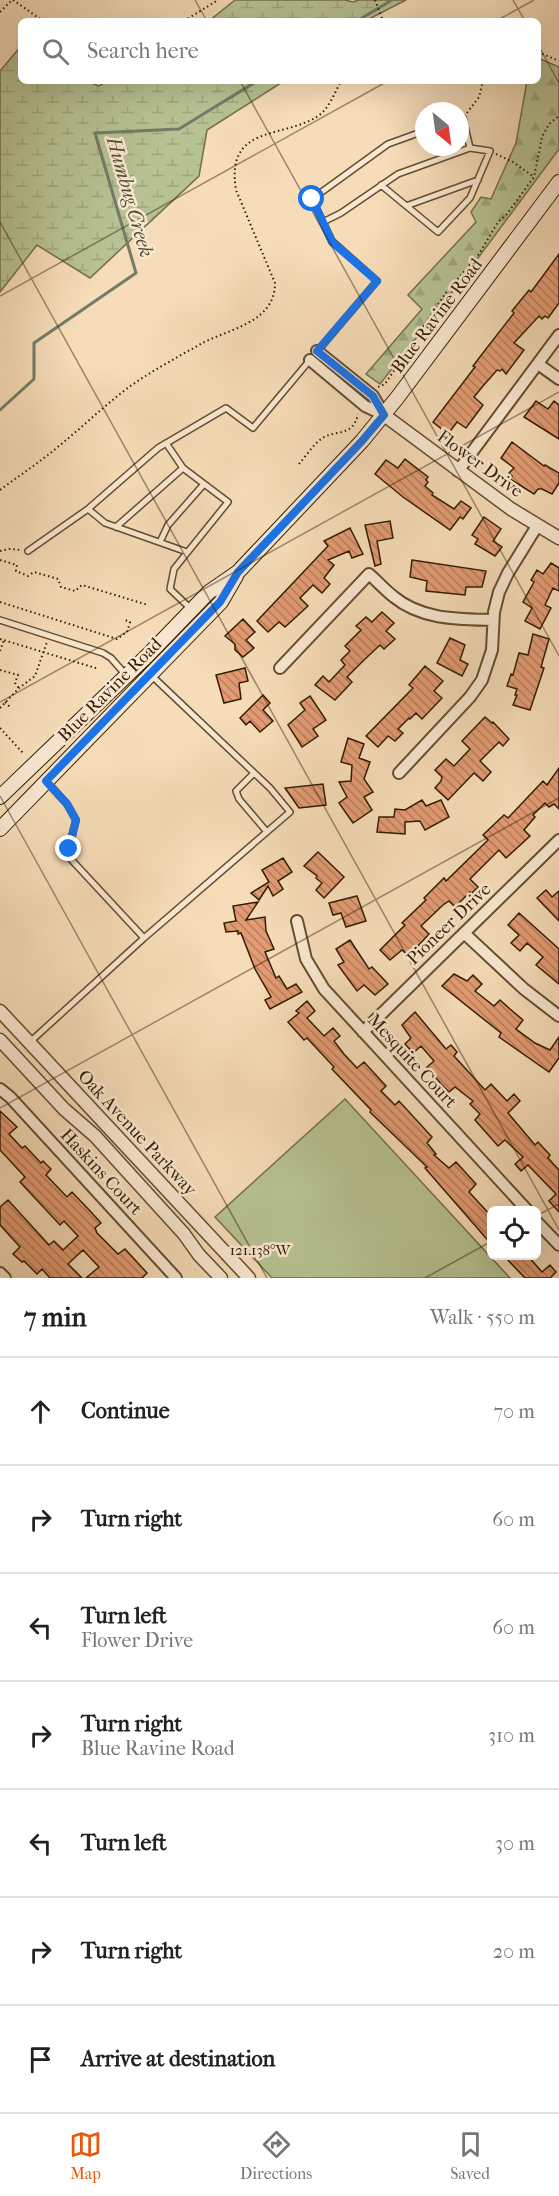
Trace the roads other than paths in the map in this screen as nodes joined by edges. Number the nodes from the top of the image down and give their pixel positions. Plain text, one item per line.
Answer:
1 (415, 134) edge
2 (469, 144) edge
3 (470, 148) junction
4 (478, 180) junction
5 (559, 182) edge
6 (381, 185) junction
7 (406, 206) junction
8 (323, 222) junction
9 (559, 335) edge
10 (314, 356) junction
11 (538, 364) junction
12 (559, 379) edge
13 (384, 415) junction
14 (166, 443) junction
15 (183, 468) junction
16 (458, 471) junction
17 (204, 484) junction
18 (88, 509) junction
19 (537, 526) junction
20 (116, 527) junction
21 (559, 538) edge
22 (160, 542) junction
23 (28, 551) road end
24 (187, 552) junction
25 (238, 572) junction
26 (191, 609) junction
27 (0, 620) edge
28 (493, 620) junction
29 (280, 668) dead end
30 (126, 675) junction
31 (151, 675) junction
32 (254, 773) junction
33 (399, 773) dead end
34 (46, 781) junction
35 (0, 797) edge
36 (0, 829) edge
37 (267, 832) junction
38 (559, 840) edge
39 (297, 921) dead end
40 (464, 933) junction
41 (144, 938) junction
42 (0, 1011) edge
43 (559, 1016) edge
44 (363, 1032) junction
45 (0, 1040) edge
46 (29, 1042) junction
47 (0, 1089) edge
48 (523, 1206) edge
49 (541, 1225) edge
50 (559, 1245) edge
51 (0, 1273) edge
52 (5, 1278) edge
53 (176, 1278) edge
54 (220, 1278) edge
55 (249, 1278) edge

1 - 8 lane
2 - 3 lane
3 - 4 lane
3 - 6 lane
4 - 7 lane
4 - 7 lane
5 - 13 main road, Blue Ravine Road
6 - 7 lane
6 - 8 lane
8 - 10 lane
9 - 11 street
10 - 13 street, Flower Drive
10 - 14 lane
11 - 12 street
11 - 16 street
13 - 16 street, Flower Drive
13 - 25 main road, Blue Ravine Road
14 - 15 lane
14 - 18 lane
15 - 17 lane
15 - 20 lane
16 - 19 street, Flower Drive
17 - 22 lane
17 - 24 lane
18 - 20 lane
18 - 23 lane
19 - 21 street, Flower Drive
19 - 28 street
20 - 22 lane
22 - 24 lane
24 - 26 lane
25 - 26 main road, Blue Ravine Road
25 - 31 main road, Blue Ravine Road
26 - 30 main road, Blue Ravine Road
27 - 30 lane
28 - 29 street
28 - 33 street
30 - 35 main road, Blue Ravine Road
31 - 32 lane
31 - 34 main road, Blue Ravine Road
32 - 37 lane
32 - 37 lane
34 - 36 main road, Blue Ravine Road
34 - 41 lane
37 - 41 lane
38 - 40 street, Pioneer Drive
39 - 44 street, Mesquite Court
40 - 43 street
40 - 44 street, Pioneer Drive
41 - 46 lane
42 - 46 street, Oak Avenue Parkway
44 - 48 street, Mesquite Court
45 - 54 street, Oak Avenue Parkway
46 - 55 street, Oak Avenue Parkway
47 - 53 street, Haskins Court
49 - 50 street
51 - 52 street

